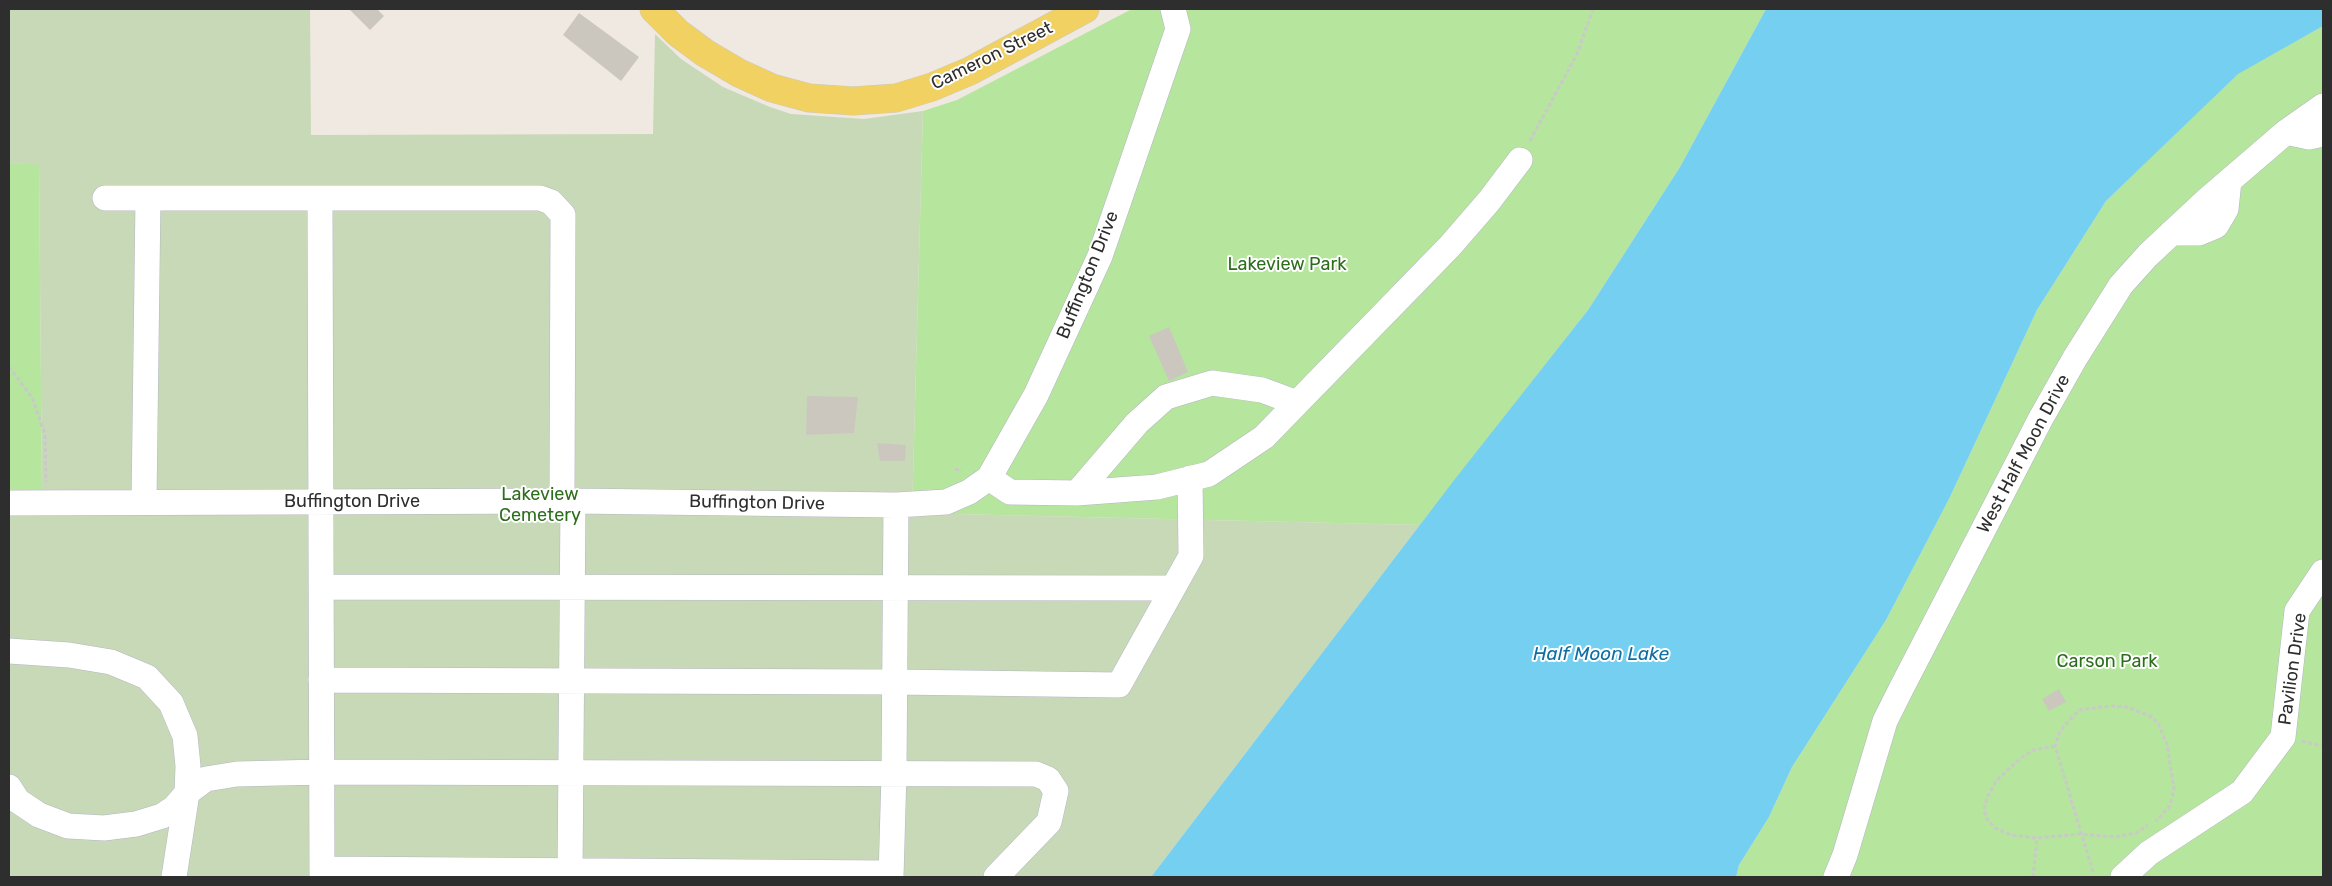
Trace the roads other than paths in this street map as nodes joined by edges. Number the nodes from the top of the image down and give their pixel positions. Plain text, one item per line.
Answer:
1 (654, 9) edge
2 (1085, 9) edge
3 (1173, 9) edge
4 (2323, 106) edge
5 (2286, 132) junction
6 (2323, 134) edge
7 (1520, 160) road end
8 (104, 198) dead end
9 (148, 199) junction
10 (320, 200) junction
11 (1297, 403) junction
12 (989, 478) junction
13 (1190, 478) junction
14 (1077, 493) junction
15 (568, 501) junction
16 (144, 502) junction
17 (322, 502) junction
18 (9, 503) edge
19 (896, 505) junction
20 (2323, 572) edge
21 (322, 587) junction
22 (572, 587) junction
23 (895, 587) junction
24 (1172, 588) junction
25 (9, 651) edge
26 (321, 680) junction
27 (572, 681) junction
28 (895, 682) junction
29 (322, 772) junction
30 (572, 772) junction
31 (894, 774) junction
32 (9, 787) edge
33 (187, 793) junction
34 (322, 873) edge
35 (570, 874) edge
36 (891, 875) edge
37 (174, 877) edge
38 (996, 877) edge
39 (1836, 877) edge
40 (2123, 877) edge

1 - 2 main road, Cameron Street
3 - 12 street, Buffington Drive
4 - 5 street, West Half Moon Drive
5 - 6 street
5 - 39 street, West Half Moon Drive
7 - 11 street
8 - 9 street
9 - 10 street
9 - 16 street
10 - 15 street
10 - 17 street
11 - 13 street
11 - 14 street
12 - 14 street
12 - 19 street, Buffington Drive
13 - 14 street
13 - 24 street
15 - 17 street, Buffington Drive
15 - 19 street, Buffington Drive
15 - 22 street
16 - 17 street, Buffington Drive
16 - 18 street, Buffington Drive
17 - 21 street
19 - 23 street
20 - 40 street, Pavilion Drive
21 - 22 street
21 - 26 street
22 - 23 street
22 - 27 street
23 - 24 street
23 - 28 street
24 - 28 street
25 - 33 street
26 - 27 street
26 - 29 street
27 - 28 street
27 - 30 street
28 - 31 street
29 - 30 street
29 - 33 street
29 - 34 street
30 - 31 street
30 - 35 street
31 - 36 street
31 - 38 street
32 - 33 street
33 - 37 street
34 - 35 street
35 - 36 street

